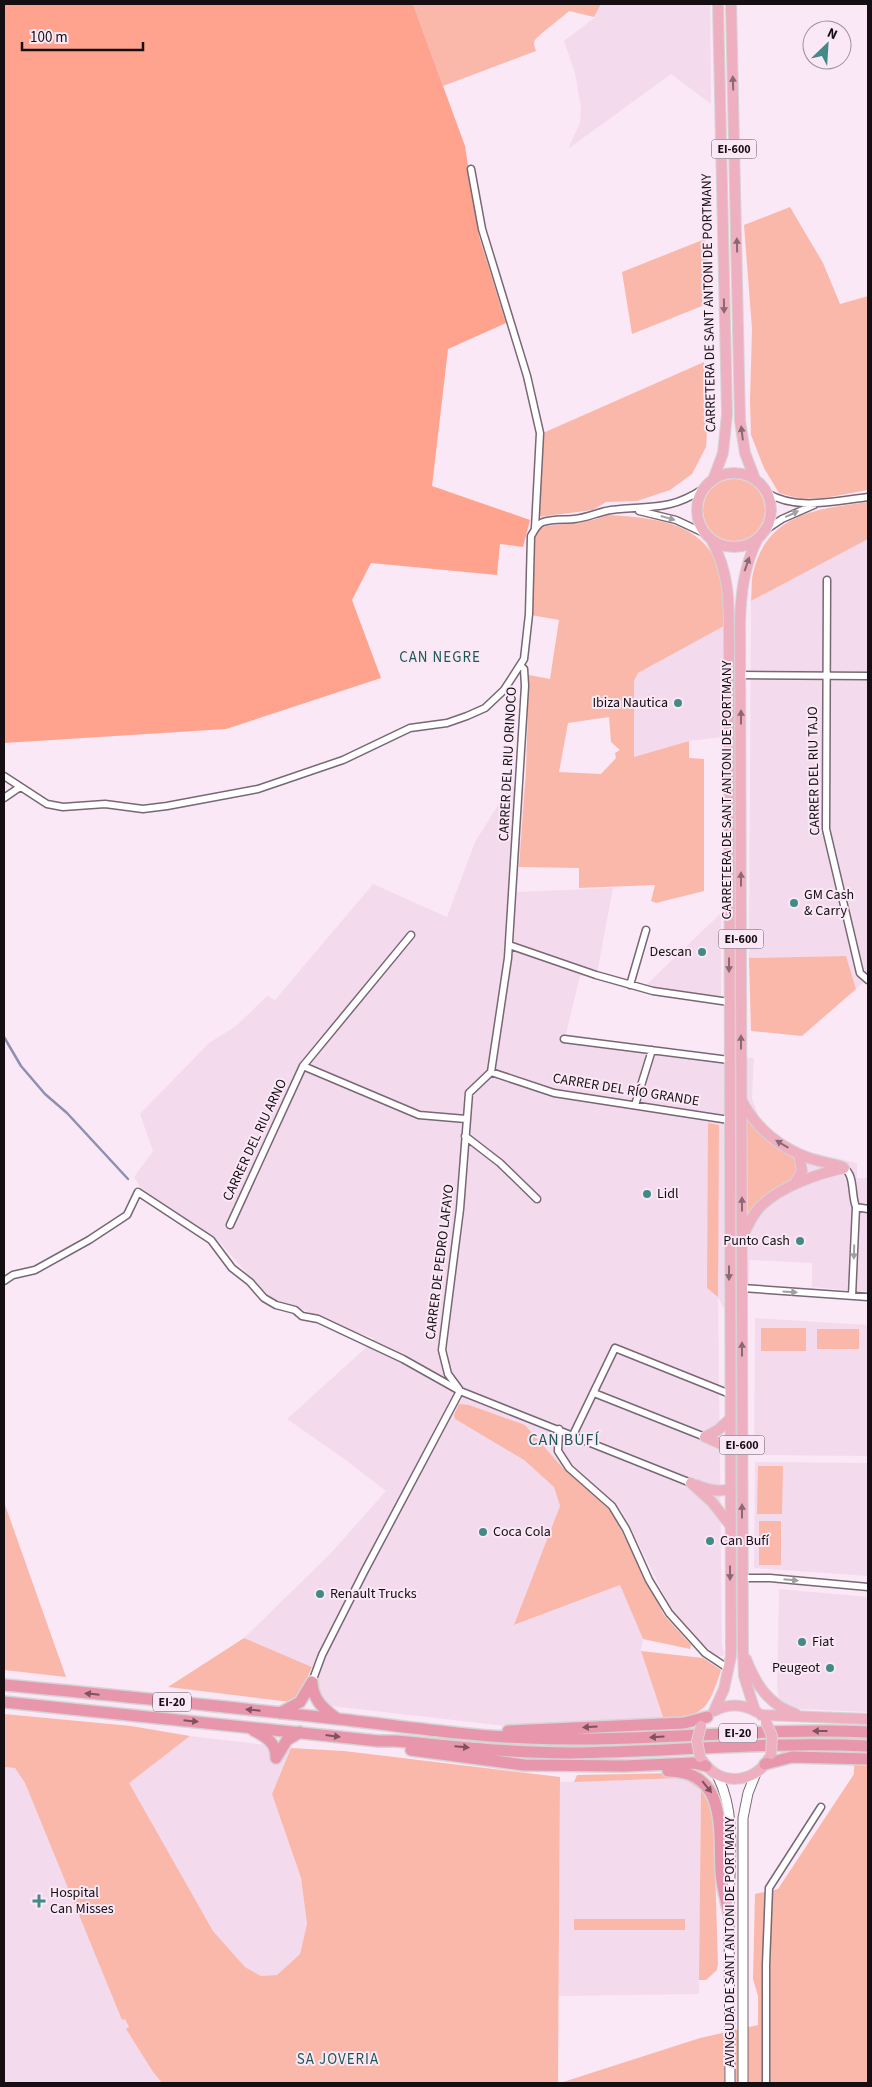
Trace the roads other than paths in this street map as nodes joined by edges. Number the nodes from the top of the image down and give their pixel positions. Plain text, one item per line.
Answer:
1 (718, 4) edge
2 (731, 4) edge
3 (471, 169) dead end
4 (755, 479) junction
5 (713, 480) junction
6 (703, 489) junction
7 (767, 493) junction
8 (868, 497) edge
9 (820, 503) junction
10 (630, 510) junction
11 (535, 528) junction
12 (766, 529) junction
13 (708, 537) junction
14 (757, 540) junction
15 (827, 580) dead end
16 (521, 666) junction
17 (741, 675) junction
18 (825, 676) junction
19 (868, 676) edge
20 (4, 776) edge
21 (20, 787) junction
22 (4, 798) edge
23 (646, 930) dead end
24 (411, 936) dead end
25 (509, 946) junction
26 (868, 980) edge
27 (630, 985) junction
28 (729, 1002) junction
29 (564, 1039) dead end
30 (652, 1050) junction
31 (730, 1060) junction
32 (303, 1066) junction
33 (491, 1072) junction
34 (741, 1100) junction
35 (635, 1106) junction
36 (466, 1119) junction
37 (730, 1120) junction
38 (465, 1136) junction
39 (799, 1154) junction
40 (844, 1168) junction
41 (793, 1186) junction
42 (537, 1199) dead end
43 (856, 1207) junction
44 (868, 1208) edge
45 (230, 1225) dead end
46 (742, 1239) junction
47 (4, 1281) edge
48 (742, 1288) junction
49 (852, 1296) junction
50 (868, 1297) edge
51 (460, 1391) junction
52 (594, 1393) junction
53 (730, 1394) junction
54 (730, 1419) junction
55 (559, 1429) junction
56 (573, 1435) junction
57 (705, 1436) junction
58 (730, 1448) junction
59 (692, 1484) junction
60 (730, 1489) junction
61 (730, 1525) junction
62 (742, 1578) junction
63 (868, 1587) edge
64 (743, 1651) junction
65 (730, 1669) junction
66 (312, 1682) junction
67 (5, 1685) edge
68 (4, 1702) edge
69 (280, 1713) junction
70 (761, 1716) junction
71 (805, 1717) junction
72 (708, 1718) junction
73 (337, 1719) junction
74 (868, 1719) edge
75 (250, 1728) junction
76 (300, 1732) junction
77 (868, 1732) edge
78 (487, 1736) junction
79 (378, 1742) junction
80 (868, 1746) edge
81 (768, 1759) junction
82 (868, 1759) edge
83 (703, 1761) junction
84 (524, 1765) junction
85 (756, 1773) junction
86 (717, 1775) junction
87 (821, 1807) dead end
88 (729, 1914) junction
89 (730, 2083) edge
90 (743, 2083) edge
91 (766, 2083) edge

1 -> 5 main road, CARRETERA DE SANT ANTONI DE PORTMANY / EI-600
4 -> 2 main road, CARRETERA DE SANT ANTONI DE PORTMANY / EI-600
3 - 11 street, CARRER DEL RIU ORINOCO
4 - 5 main road, EI-600
4 - 7 main road, EI-600
5 - 6 main road, EI-600
6 - 10 street
6 - 13 main road, EI-600
7 - 9 street
7 - 12 main road
8 - 9 street
12 -> 9 street
10 - 11 street
10 -> 13 street
11 - 16 street, CARRER DEL RIU ORINOCO
12 - 14 main road, EI-600
13 - 14 main road
13 -> 28 main road, CARRETERA DE SANT ANTONI DE PORTMANY / EI-600
17 -> 14 main road, CARRETERA DE SANT ANTONI DE PORTMANY / EI-600
15 - 18 street, CARRER DEL RIU TAJO
16 - 21 street
16 - 25 street, CARRER DEL RIU ORINOCO
17 - 18 street
34 -> 17 main road, CARRETERA DE SANT ANTONI DE PORTMANY / EI-600
18 - 19 street
18 - 26 street, CARRER DEL RIU TAJO
20 - 21 street
21 - 22 street
23 - 27 street
24 - 32 street, CARRER DEL RIU ARNO
25 - 27 street
25 - 33 street, CARRER DEL RIU ORINOCO
27 - 28 street
28 - 31 main road, CARRETERA DE SANT ANTONI DE PORTMANY / EI-600
29 - 30 street
30 - 31 street
30 - 35 street
31 - 37 main road, CARRETERA DE SANT ANTONI DE PORTMANY / EI-600
32 - 36 street
32 - 45 street, CARRER DEL RIU ARNO
33 - 35 street, CARRER DEL RÍO GRANDE
33 - 36 street, CARRER DE PEDRO LAFAYO
39 -> 34 main road
46 -> 34 main road, CARRETERA DE SANT ANTONI DE PORTMANY / EI-600
35 - 37 street, CARRER DEL RÍO GRANDE
36 - 38 street, CARRER DE PEDRO LAFAYO
37 -> 53 main road, CARRETERA DE SANT ANTONI DE PORTMANY / EI-600
38 - 42 street
38 - 51 street, CARRER DE PEDRO LAFAYO
39 - 40 main road
39 - 41 main road
40 - 41 main road
40 - 43 street
41 - 46 main road
43 - 44 street
43 -> 49 street
46 - 48 main road, CARRETERA DE SANT ANTONI DE PORTMANY / EI-600
47 - 51 street
48 -> 49 street
62 -> 48 main road, CARRETERA DE SANT ANTONI DE PORTMANY / EI-600
49 - 50 street
51 - 55 street
51 - 66 street
52 - 53 street
52 - 56 street
52 - 57 street
53 - 54 main road, EI-600
54 - 57 main road
54 - 58 main road, EI-600
55 - 56 street
55 - 65 street
56 - 59 street
57 - 58 main road
58 - 60 main road, EI-600
59 - 60 main road
59 - 61 main road
60 - 61 main road, EI-600
61 -> 65 main road, EI-600
62 -> 63 street
62 - 64 main road, EI-600
64 - 70 main road, EI-600
64 - 71 main road
65 - 72 main road, EI-600
66 - 69 highway
66 - 73 highway
69 -> 67 highway, EI-20
68 -> 75 highway, EI-20
69 - 73 highway, EI-20
70 - 71 main road
70 - 72 main road
70 - 81 main road, EI-600, bridge
71 - 74 main road
72 -> 78 highway
72 - 83 main road, EI-600, bridge
73 - 78 highway, EI-20
75 - 76 highway, EI-20
75 - 76 highway
76 -> 79 highway, EI-20
77 -> 78 highway, EI-20
79 -> 80 highway, EI-20
79 - 84 highway
81 - 82 highway
81 - 85 main road
83 - 84 highway
83 - 86 main road
84 -> 88 highway
85 - 86 main road
85 - 90 main road, AVINGUDA DE SANT ANTONI DE PORTMANY
86 - 88 main road, AVINGUDA DE SANT ANTONI DE PORTMANY
87 - 91 street
88 - 89 main road, AVINGUDA DE SANT ANTONI DE PORTMANY

